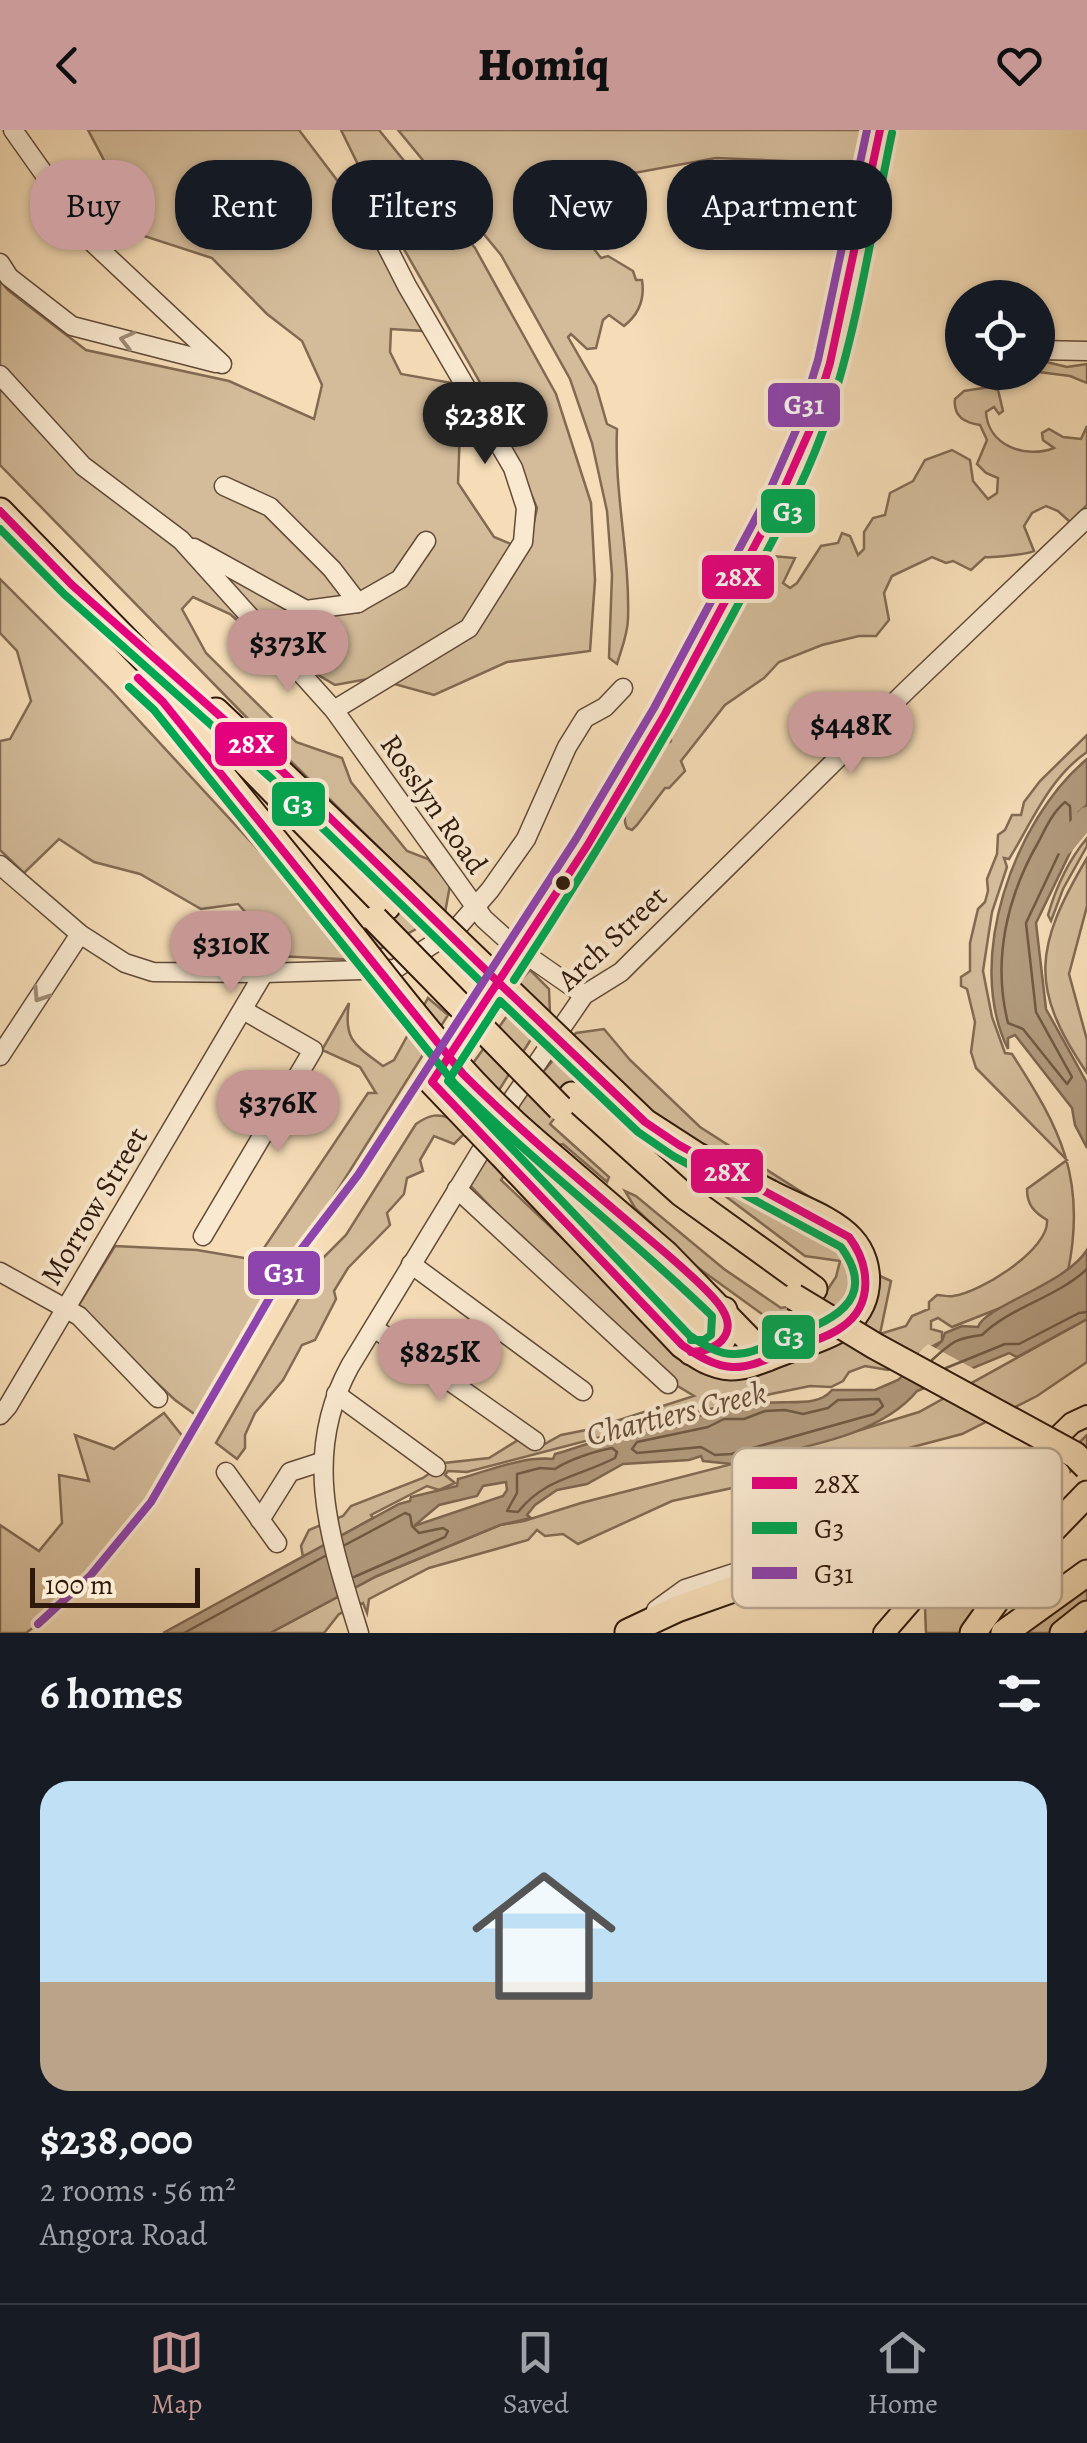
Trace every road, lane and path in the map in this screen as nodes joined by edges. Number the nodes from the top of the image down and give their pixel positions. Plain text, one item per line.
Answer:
1 (13, 130) edge
2 (389, 250) edge
3 (0, 262) edge
4 (1055, 350) edge
5 (1087, 351) edge
6 (0, 375) edge
7 (224, 486) dead end
8 (0, 511) edge
9 (1087, 518) edge
10 (0, 536) edge
11 (180, 540) junction
12 (426, 540) dead end
13 (358, 602) junction
14 (623, 688) dead end
15 (162, 702) junction
16 (334, 710) junction
17 (0, 864) edge
18 (388, 906) junction
19 (474, 908) junction
20 (80, 934) junction
21 (264, 973) junction
22 (584, 994) junction
23 (243, 1010) junction
24 (0, 1056) edge
25 (432, 1082) dead end
26 (457, 1189) junction
27 (203, 1236) dead end
28 (412, 1264) junction
29 (0, 1272) edge
30 (65, 1307) junction
31 (724, 1310) junction
32 (374, 1328) junction
33 (691, 1352) junction
34 (767, 1358) junction
35 (668, 1384) dead end
36 (583, 1391) dead end
37 (336, 1394) junction
38 (158, 1398) dead end
39 (0, 1415) edge
40 (535, 1441) dead end
41 (1084, 1442) edge
42 (321, 1462) junction
43 (436, 1466) dead end
44 (1062, 1468) edge
45 (226, 1472) dead end
46 (1087, 1494) edge
47 (1062, 1519) edge
48 (260, 1520) junction
49 (276, 1543) dead end
50 (732, 1573) edge
51 (1087, 1573) edge
52 (732, 1590) edge
53 (1062, 1591) edge
54 (905, 1608) edge
55 (989, 1608) edge
56 (1039, 1608) edge
57 (359, 1633) edge
58 (628, 1633) edge
59 (884, 1633) edge
60 (973, 1633) edge
61 (1004, 1633) edge

1 -> 3 street
2 - 16 street
4 - 5 street
6 - 11 street, Rosslyn Road
7 - 13 street
8 - 18 highway
9 - 22 street, Arch Street
10 - 15 highway
11 - 13 street
11 - 16 street, Rosslyn Road
12 - 13 street
14 - 19 street
15 - 18 highway
15 - 31 highway, bridge
16 - 19 street, Rosslyn Road
17 - 20 street
18 - 34 highway, bridge
18 - 41 highway, bridge
19 - 21 street
19 - 22 street, Rosslyn Road
20 - 21 street
20 -> 24 street
21 - 23 street, Morrow Street
22 - 26 street, Arch Street
23 - 27 street
23 - 30 street, Morrow Street
25 - 33 highway, bridge
26 - 28 street, Arch Street
26 - 35 street
28 - 32 street, Arch Street
28 - 36 street
29 - 30 street
30 - 38 street
30 - 39 street, Morrow Street
31 - 33 highway
31 - 34 highway
32 - 37 street, Arch Street
32 - 40 street
33 - 34 highway
37 - 42 street, Arch Street
37 - 43 street
41 - 44 highway, bridge
42 - 48 street
42 - 57 street, Arch Street
45 - 48 street
46 - 47 highway
48 - 49 street
50 - 58 street
51 - 53 highway
52 - 58 highway, bridge
54 - 59 main road
55 - 60 highway
56 - 61 highway

